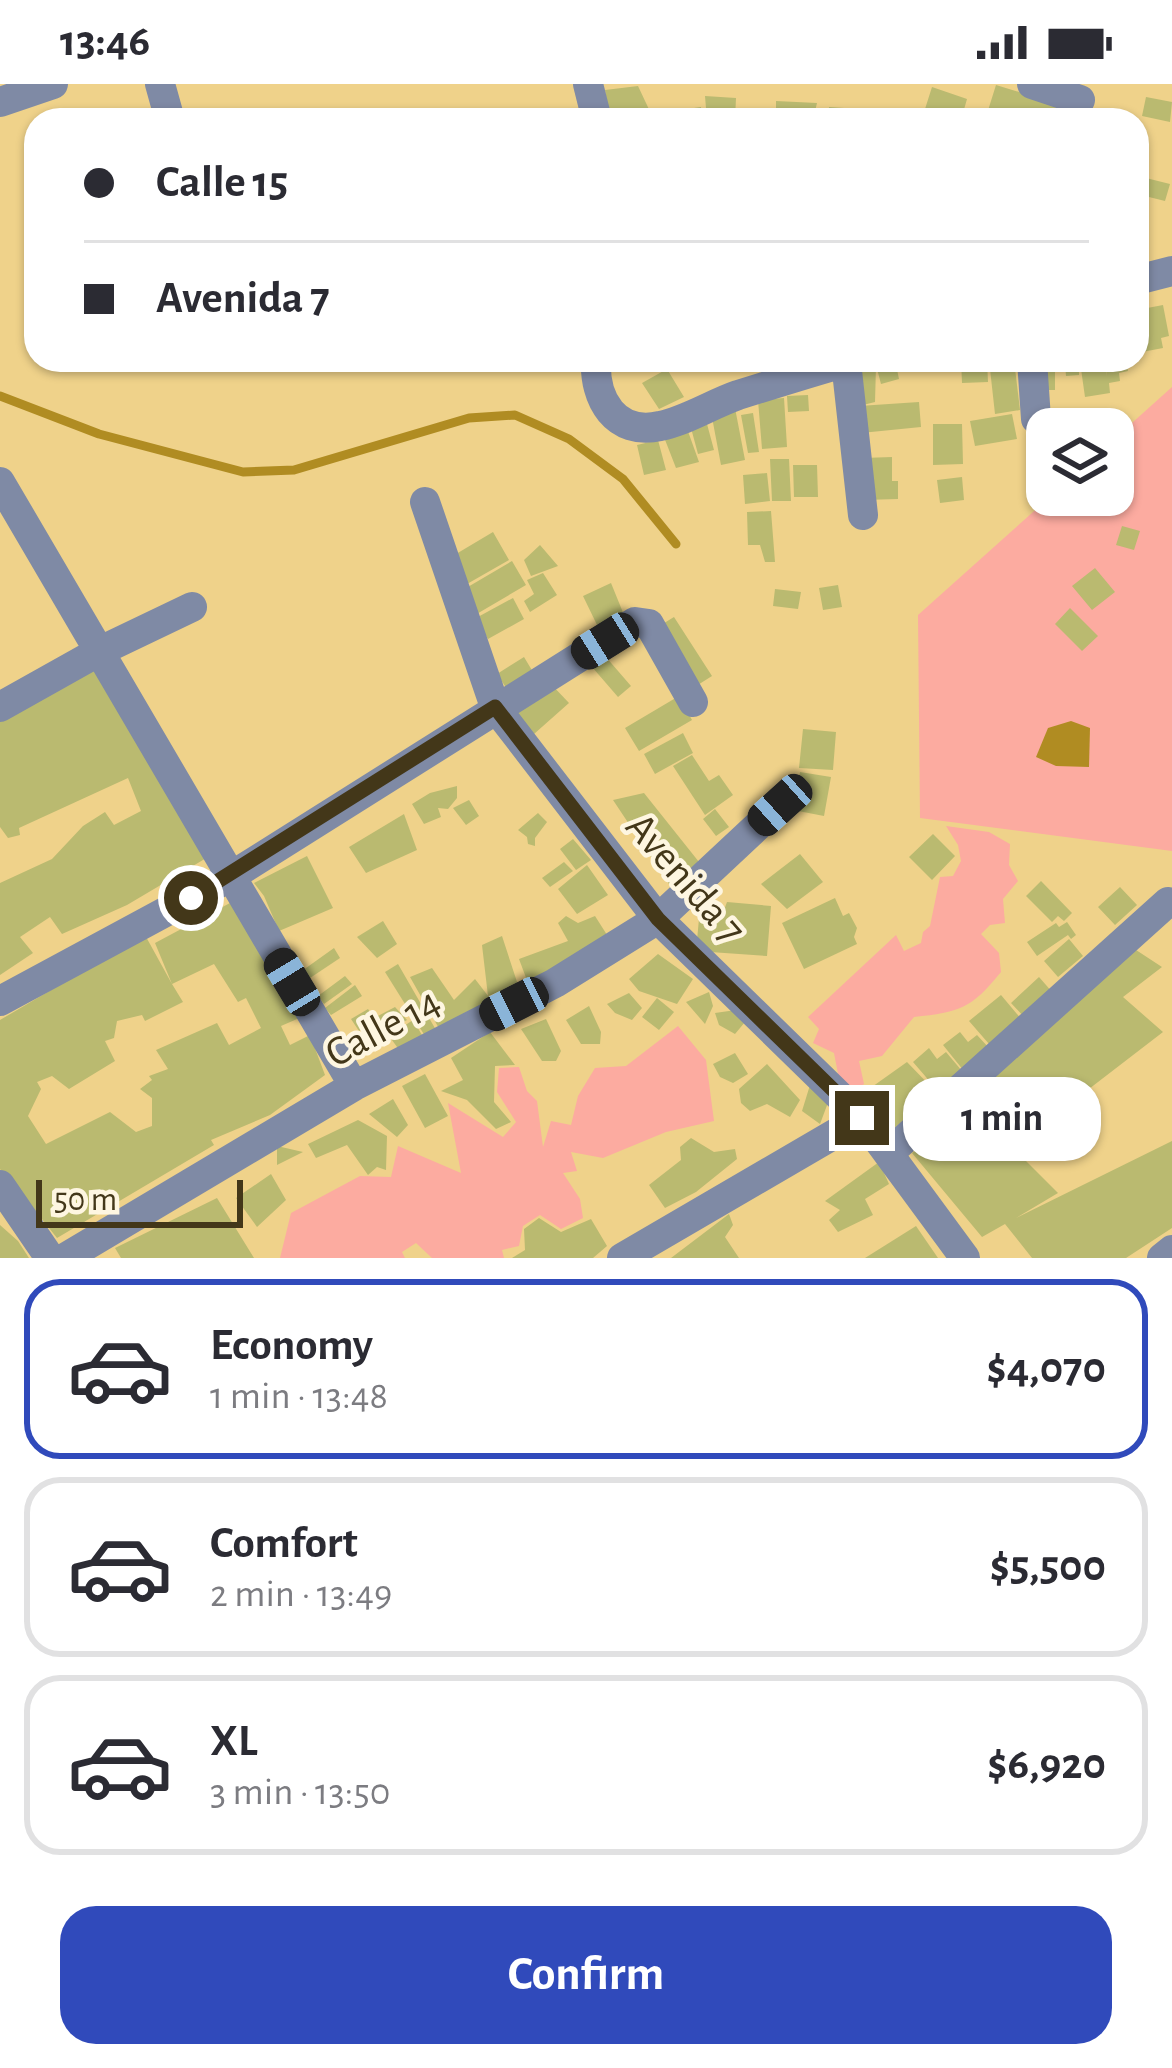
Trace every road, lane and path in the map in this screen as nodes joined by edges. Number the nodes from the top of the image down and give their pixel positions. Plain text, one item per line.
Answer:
1 (53, 84) edge
2 (1031, 84) edge
3 (1080, 100) dead end
4 (0, 102) edge
5 (595, 372) edge
6 (815, 372) edge
7 (851, 372) edge
8 (1033, 372) edge
9 (1035, 408) edge
10 (0, 482) edge
11 (424, 502) dead end
12 (863, 515) dead end
13 (192, 607) dead end
14 (98, 652) junction
15 (693, 702) dead end
16 (0, 707) edge
17 (495, 707) junction
18 (780, 805) dead end
19 (230, 877) junction
20 (1168, 902) dead end
21 (658, 919) junction
22 (0, 1001) edge
23 (354, 1086) junction
24 (862, 1118) junction
25 (889, 1153) junction
26 (0, 1185) edge
27 (1172, 1250) edge
28 (50, 1258) edge
29 (65, 1258) edge
30 (622, 1258) edge
31 (965, 1258) edge
32 (1162, 1258) edge

1 - 4 street
2 - 3 street
5 - 6 street
7 - 12 street
8 - 9 street
10 - 14 street
11 - 17 street, Avenida 7
13 - 14 street
14 - 16 street
14 - 19 street
15 - 17 street
17 - 19 street
17 - 21 street, Avenida 7
18 - 21 street, Calle 14
19 - 22 street
19 - 23 street
20 - 25 street
21 - 23 street, Calle 14
21 - 24 street, Avenida 7
23 - 29 street, Calle 14
24 - 25 street, Avenida 7
24 - 30 street
25 - 31 street, Avenida 7
26 - 28 street
27 - 32 street

